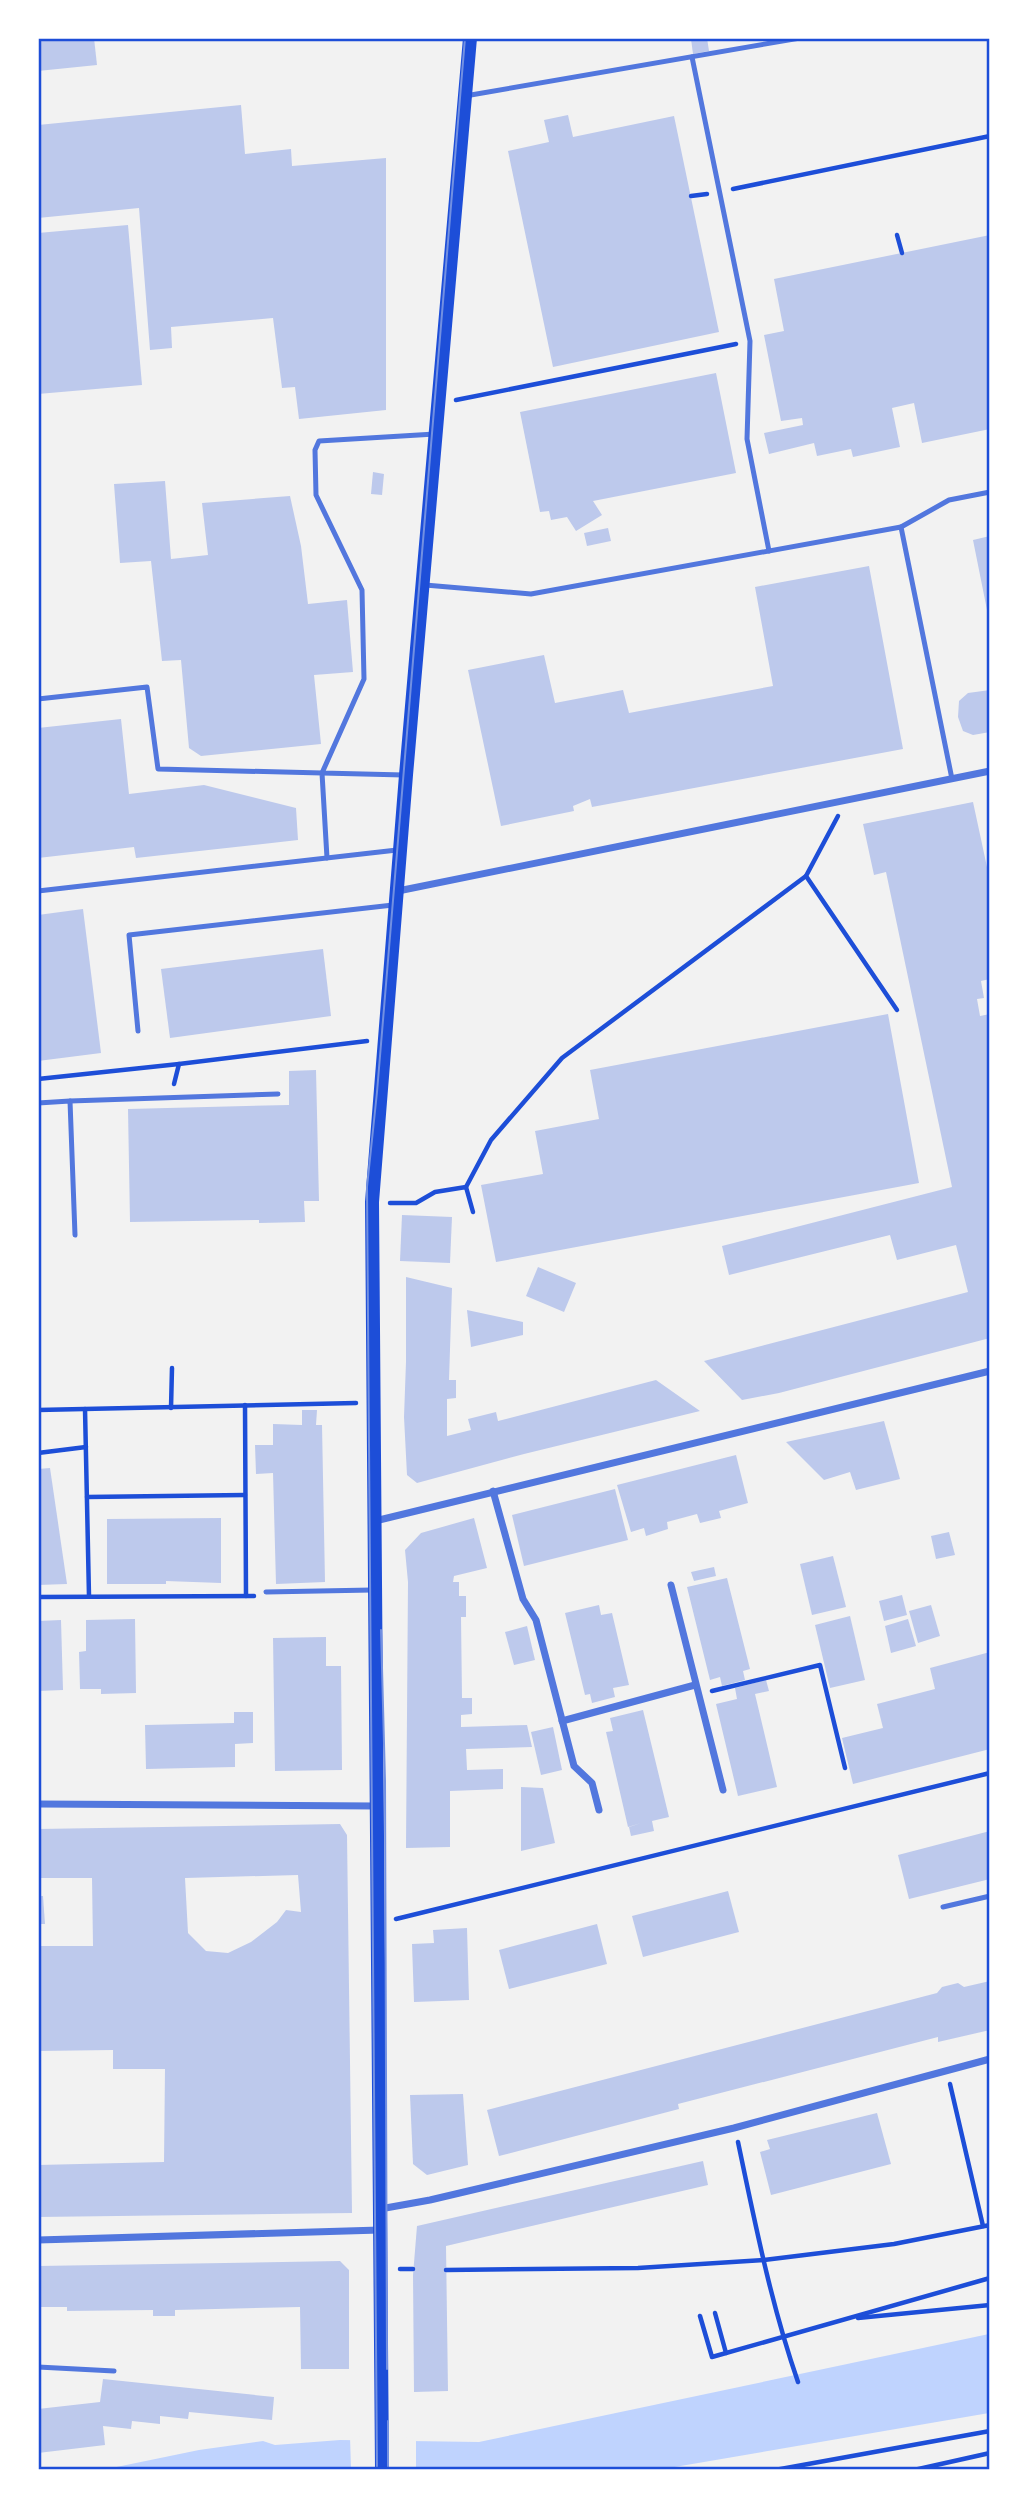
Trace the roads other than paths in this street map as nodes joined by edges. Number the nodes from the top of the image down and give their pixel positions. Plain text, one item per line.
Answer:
1 (470, 38) edge
2 (800, 38) edge
3 (692, 57) junction
4 (465, 96) junction
5 (435, 434) junction
6 (989, 492) edge
7 (901, 527) junction
8 (769, 551) junction
9 (422, 585) junction
10 (38, 699) edge
11 (989, 771) edge
12 (322, 773) junction
13 (406, 775) junction
14 (952, 779) junction
15 (401, 850) junction
16 (327, 858) junction
17 (38, 891) edge
18 (397, 898) junction
19 (138, 1031) dead end
20 (278, 1094) dead end
21 (70, 1101) junction
22 (38, 1103) edge
23 (75, 1235) dead end
24 (989, 1371) edge
25 (494, 1491) junction
26 (375, 1521) junction
27 (671, 1585) dead end
28 (375, 1590) junction
29 (266, 1592) dead end
30 (695, 1685) junction
31 (562, 1721) junction
32 (723, 1790) dead end
33 (38, 1804) edge
34 (376, 1806) junction
35 (599, 1810) dead end
36 (989, 1896) edge
37 (943, 1907) dead end
38 (989, 2059) edge
39 (380, 2209) junction
40 (380, 2230) junction
41 (38, 2240) edge
42 (38, 2367) edge
43 (114, 2371) dead end
44 (382, 2469) edge

1 - 4 main road
2 - 3 lane
3 - 4 lane
3 - 8 lane
4 - 5 main road
5 - 9 main road
5 - 12 lane
6 - 7 lane
7 - 8 lane
7 - 14 lane
8 - 9 lane
9 - 13 main road
10 - 12 lane
11 - 14 street
12 - 13 lane
12 - 16 lane
13 - 15 main road
14 - 18 street
15 - 16 lane
15 - 18 main road
16 - 17 lane
18 - 19 lane
18 - 26 main road
20 - 21 lane
21 - 22 lane
21 - 23 lane
24 - 25 street
25 - 26 street
25 - 31 street
26 - 28 main road
27 - 30 street
28 - 29 lane
28 - 34 main road
30 - 31 street
30 - 32 street
31 - 35 street
33 - 34 street
34 - 39 main road
36 - 37 lane
38 - 39 street
39 - 40 main road
40 - 41 street
40 - 44 main road
42 - 43 lane

